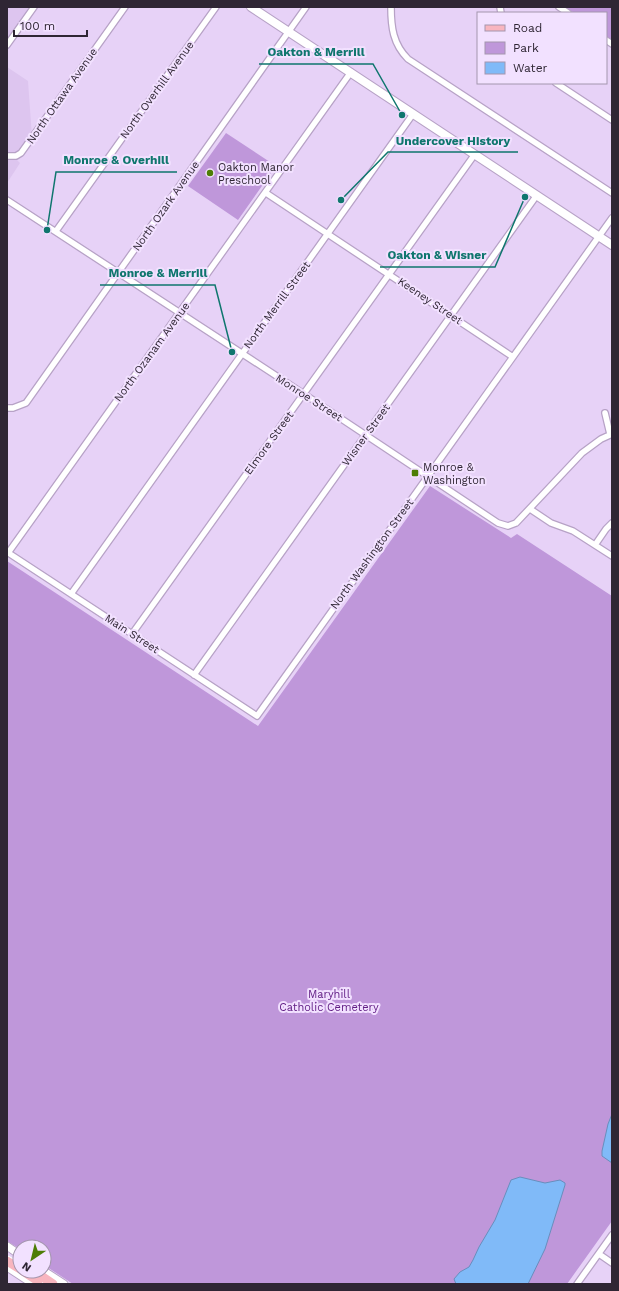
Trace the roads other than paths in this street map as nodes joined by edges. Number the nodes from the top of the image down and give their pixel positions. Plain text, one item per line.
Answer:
1 (34, 7) edge
2 (125, 7) edge
3 (216, 7) edge
4 (251, 7) edge
5 (306, 7) edge
6 (391, 7) edge
7 (289, 32) junction
8 (7, 45) edge
9 (352, 72) junction
10 (558, 84) edge
11 (413, 114) junction
12 (612, 120) edge
13 (475, 154) junction
14 (7, 156) edge
15 (266, 192) junction
16 (612, 193) edge
17 (537, 195) junction
18 (7, 200) edge
19 (612, 218) edge
20 (56, 231) junction
21 (328, 234) junction
22 (599, 236) junction
23 (612, 245) edge
24 (119, 272) junction
25 (389, 274) junction
26 (180, 313) junction
27 (452, 315) junction
28 (242, 354) junction
29 (513, 357) junction
30 (304, 394) junction
31 (7, 408) edge
32 (605, 413) dead end
33 (611, 434) edge
34 (366, 435) junction
35 (428, 476) junction
36 (530, 509) junction
37 (612, 523) edge
38 (595, 544) junction
39 (8, 552) edge
40 (612, 556) edge
41 (71, 594) junction
42 (132, 634) junction
43 (194, 675) junction
44 (257, 716) joint
45 (612, 1235) edge
46 (599, 1254) junction
47 (612, 1263) edge
48 (7, 1267) edge
49 (52, 1276) edge
50 (32, 1284) edge
51 (64, 1284) edge
52 (577, 1284) edge

1 - 8 street
2 - 14 street, North Ottawa Avenue
3 - 20 street, North Overhill Avenue
4 - 7 main road
5 - 7 street, North Ozark Avenue
6 - 16 street
7 - 9 main road
7 - 24 street, North Ozark Avenue
9 - 11 main road
9 - 15 street, North Ozanam Avenue
10 - 12 street
11 - 13 main road
11 - 21 street, North Merrill Street
13 - 17 main road
13 - 25 street, Elmore Street
15 - 21 street, Keeney Street
15 - 26 street, North Ozanam Avenue
17 - 22 main road
17 - 27 street, Wisner Street
18 - 20 street, Monroe Street
19 - 22 street, North Washington Street
20 - 24 street, Monroe Street
21 - 25 street, Keeney Street
21 - 28 street, North Merrill Street
22 - 23 main road
22 - 29 street, North Washington Street
24 - 26 street, Monroe Street
24 - 31 street, North Ozark Avenue
25 - 27 street, Keeney Street
25 - 30 street, Elmore Street
26 - 28 street, Monroe Street
26 - 39 street, North Ozanam Avenue
27 - 29 street, Keeney Street
27 - 34 street, Wisner Street
28 - 30 street, Monroe Street
28 - 41 street, North Merrill Street
29 - 35 street, North Washington Street
30 - 34 street, Monroe Street
30 - 42 street, Elmore Street
32 - 33 street
33 - 36 street, Monroe Street
34 - 35 street, Monroe Street
34 - 43 street, Wisner Street
35 - 36 street, Monroe Street
35 - 44 street, North Washington Street
36 - 38 street
37 - 38 street
38 - 40 street
39 - 41 street, Main Street
41 - 42 street, Main Street
42 - 43 street, Main Street
43 - 44 street, Main Street
45 - 46 street
46 - 47 street
46 - 52 street
48 - 50 street
49 - 51 street

